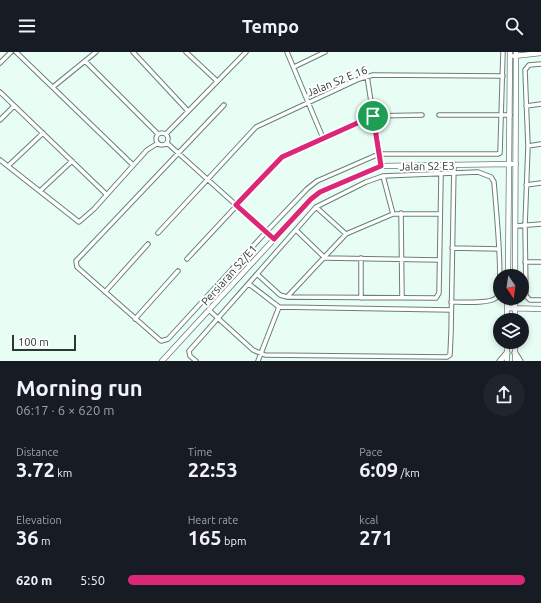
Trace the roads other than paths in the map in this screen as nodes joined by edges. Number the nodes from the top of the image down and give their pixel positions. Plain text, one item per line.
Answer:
1 (11, 52) edge
2 (16, 52) edge
3 (96, 52) edge
4 (246, 52) edge
5 (287, 52) edge
6 (325, 52) edge
7 (503, 52) edge
8 (135, 53) edge
9 (189, 53) edge
10 (541, 53) edge
11 (510, 54) edge
12 (516, 54) edge
13 (523, 54) edge
14 (85, 61) junction
15 (0, 63) edge
16 (541, 64) edge
17 (294, 67) junction
18 (366, 76) junction
19 (503, 76) junction
20 (217, 81) junction
21 (53, 87) junction
22 (0, 92) edge
23 (308, 102) junction
24 (541, 104) edge
25 (224, 105) dead end
26 (14, 106) junction
27 (526, 106) junction
28 (188, 111) junction
29 (422, 115) dead end
30 (439, 115) dead end
31 (502, 115) junction
32 (510, 115) junction
33 (373, 116) junction
34 (0, 120) edge
35 (43, 133) junction
36 (158, 134) junction
37 (166, 134) junction
38 (323, 138) junction
39 (158, 143) junction
40 (167, 143) junction
41 (541, 144) edge
42 (528, 146) junction
43 (177, 153) junction
44 (379, 154) junction
45 (0, 160) edge
46 (72, 161) junction
47 (454, 164) junction
48 (509, 164) junction
49 (516, 164) junction
50 (133, 165) junction
51 (8, 166) junction
52 (381, 166) junction
53 (441, 175) junction
54 (454, 175) junction
55 (383, 176) junction
56 (206, 179) junction
57 (541, 183) edge
58 (526, 185) junction
59 (40, 191) junction
60 (106, 194) junction
61 (236, 205) junction
62 (316, 207) junction
63 (401, 213) junction
64 (393, 214) junction
65 (439, 214) junction
66 (541, 224) edge
67 (516, 226) junction
68 (525, 226) junction
69 (296, 230) junction
70 (266, 232) junction
71 (158, 233) dead end
72 (346, 234) junction
73 (274, 239) junction
74 (148, 244) dead end
75 (452, 248) junction
76 (499, 249) junction
77 (508, 256) junction
78 (499, 257) junction
79 (325, 258) junction
80 (361, 258) junction
81 (187, 259) dead end
82 (401, 259) junction
83 (439, 260) junction
84 (525, 262) junction
85 (541, 262) edge
86 (508, 269) edge
87 (515, 269) edge
88 (178, 271) dead end
89 (257, 274) junction
90 (249, 284) junction
91 (105, 292) junction
92 (287, 297) junction
93 (361, 298) junction
94 (402, 298) junction
95 (541, 300) edge
96 (451, 302) junction
97 (507, 305) edge
98 (279, 307) junction
99 (507, 308) junction
100 (515, 308) junction
101 (541, 309) edge
102 (450, 310) junction
103 (210, 311) junction
104 (507, 313) edge
105 (515, 313) edge
106 (218, 318) junction
107 (135, 319) junction
108 (507, 349) edge
109 (515, 349) edge
110 (507, 353) junction
111 (515, 353) junction
112 (261, 354) junction
113 (319, 355) junction
114 (448, 359) edge
115 (162, 361) edge
116 (196, 361) edge
117 (258, 361) edge
118 (319, 361) edge
119 (500, 361) edge
120 (507, 361) edge
121 (515, 361) edge
122 (520, 361) edge

1 - 15 street
2 - 21 street
3 - 14 street
4 - 20 street
5 - 17 street
6 - 17 street
7 - 19 street
8 - 28 street
9 - 20 street
10 - 13 street
11 - 12 street
11 - 32 street
12 - 13 street
12 - 49 street
14 - 21 street
14 - 36 street
16 - 27 street
17 - 23 street
18 - 19 street, Jalan S2 E 16
18 - 23 street, Jalan S2 E 16
18 - 33 street
19 - 31 street
20 - 28 street
21 - 50 street
22 - 26 street
23 - 38 street
23 - 56 street, Jalan S2 E 16
24 - 27 street
25 - 43 street
26 - 34 street
26 - 35 street
27 - 42 street
28 - 37 street
29 - 33 street
30 - 31 street
31 - 32 street
31 - 44 street
32 - 48 street
33 - 38 street
33 - 44 street
35 - 46 street
35 - 51 street
36 - 37 street
36 - 39 street
37 - 40 street
38 - 61 street
39 - 40 street
39 - 50 street
40 - 43 street
41 - 42 street
42 - 58 street
43 - 56 street
43 - 91 street
44 - 52 street
44 - 70 street
45 - 51 street
46 - 59 street
46 - 60 street
47 - 48 street, Persiaran S2/E1
47 - 52 street, Persiaran S2/E1
47 - 54 street
48 - 49 street, Persiaran S2/E1
48 - 77 street
49 - 67 street
50 - 60 street
51 - 59 street
52 - 73 street, Persiaran S2/E1
53 - 54 street, Jalan S2 E3
53 - 55 street, Jalan S2 E3
53 - 65 street
54 - 75 street
54 - 76 street, Jalan S2 E3
55 - 62 street, Jalan S2 E3
55 - 64 street
56 - 61 street
56 - 71 street, Jalan S2 E 16
57 - 58 street
58 - 68 street
59 - 60 street
61 - 70 street
61 - 81 street
62 - 69 street, Jalan S2 E3
62 - 72 street
63 - 64 street
63 - 65 street
63 - 82 street
64 - 72 street
65 - 83 street
66 - 68 street
67 - 68 street
67 - 87 street
68 - 84 street
69 - 79 street
69 - 89 street, Jalan S2 E3
70 - 73 street
70 - 107 street
72 - 79 street
73 - 103 street, Persiaran S2/E1
74 - 91 street
75 - 76 street
75 - 96 street
76 - 78 street, Jalan S2 E3
77 - 78 street
77 - 86 street
78 - 96 street, Jalan S2 E3
79 - 80 street
79 - 92 street
80 - 82 street
80 - 93 street
82 - 83 street
82 - 94 street
83 - 94 street
84 - 85 street
84 - 95 street
88 - 107 street
89 - 90 street, Jalan S2 E3
89 - 92 street
90 - 98 street
90 - 106 street, Jalan S2 E3
91 - 107 street
92 - 93 street
93 - 94 street
96 - 102 street
97 - 99 street
98 - 102 street
98 - 112 street
99 - 100 street
99 - 104 street
100 - 101 street
100 - 105 street
102 - 114 street
103 - 106 street
103 - 115 street, Persiaran S2/E1
106 - 112 street
106 - 116 street, Jalan S2 E3
108 - 110 street
109 - 111 street
110 - 119 main road
110 - 120 street
111 - 121 street
111 - 122 main road
112 - 113 street
112 - 117 street
113 - 114 street
113 - 118 street

